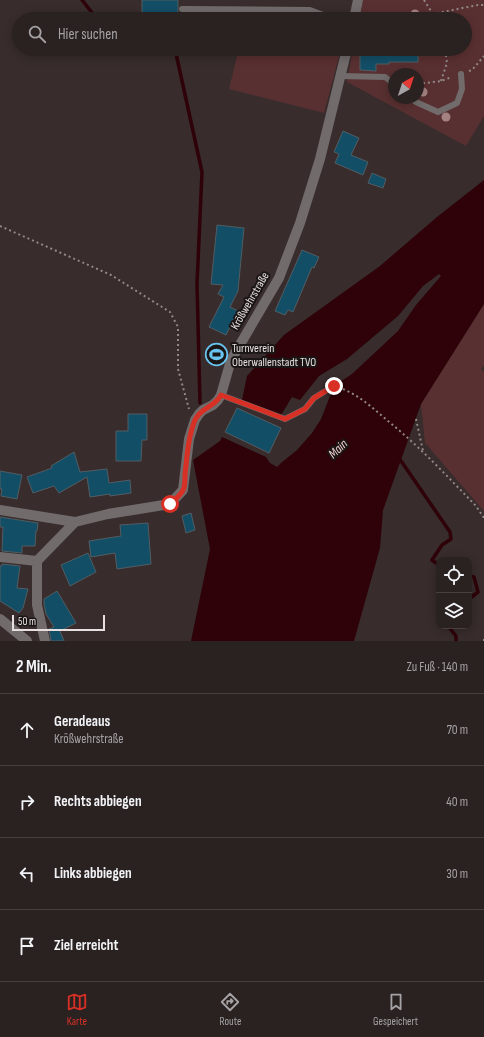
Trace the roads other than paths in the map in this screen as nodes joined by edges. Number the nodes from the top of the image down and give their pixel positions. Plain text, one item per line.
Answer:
1 (358, 0) edge
2 (182, 8) dead end
3 (315, 12) edge
4 (355, 12) edge
5 (345, 56) edge
6 (461, 74) dead end
7 (340, 76) junction
8 (388, 79) edge
9 (420, 104) edge
10 (334, 386) road end
11 (221, 395) junction
12 (0, 510) edge
13 (75, 522) junction
14 (0, 557) edge
15 (37, 561) junction
16 (0, 619) edge
17 (27, 641) edge
18 (45, 641) edge

1 - 4 street
2 - 3 lane
5 - 7 street, Krößwehrstraße
6 - 9 lane
7 - 8 lane
7 - 11 street, Krößwehrstraße
10 - 11 lane
11 - 13 street
12 - 13 street
13 - 15 street
14 - 15 street
15 - 18 street
16 - 17 street

